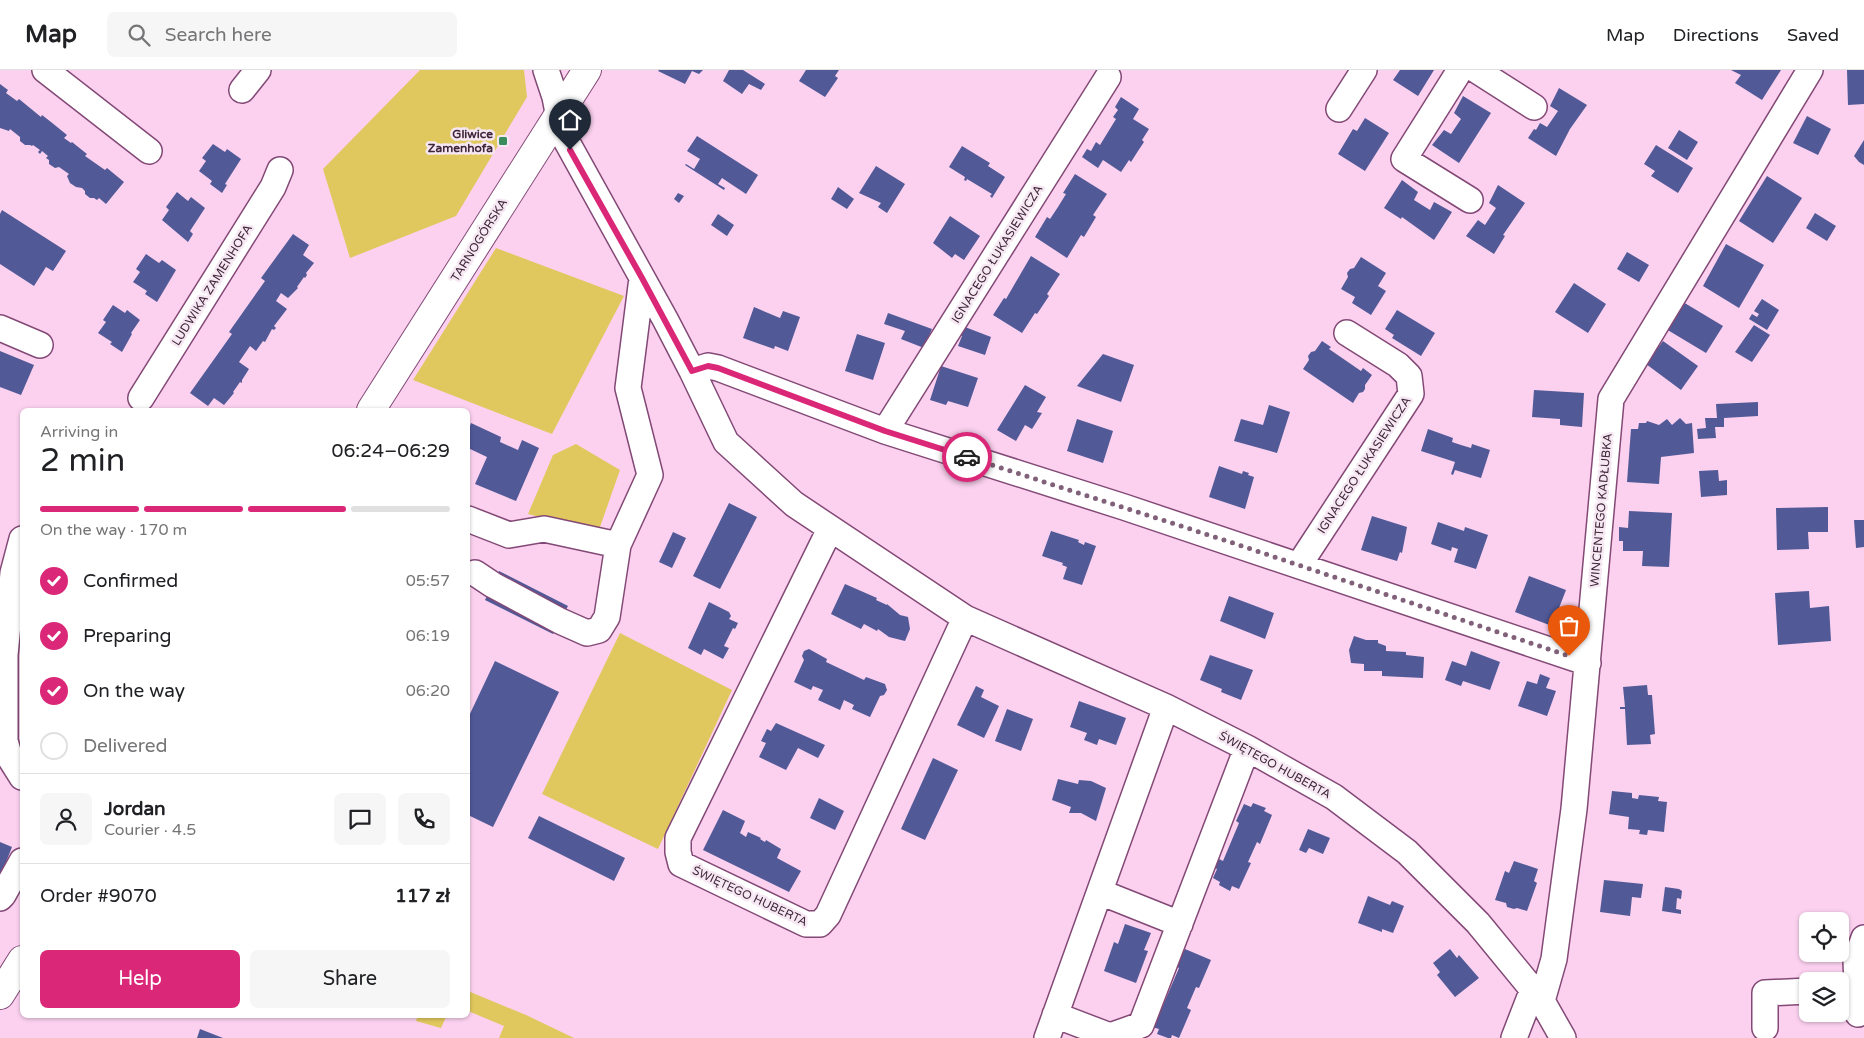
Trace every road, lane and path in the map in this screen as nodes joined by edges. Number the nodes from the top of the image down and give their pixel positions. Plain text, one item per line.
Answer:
1 (45, 70) edge
2 (258, 70) edge
3 (546, 70) edge
4 (587, 70) edge
5 (1364, 70) edge
6 (1460, 70) edge
7 (1476, 70) edge
8 (1810, 70) edge
9 (1108, 77) dead end
10 (242, 90) dead end
11 (1534, 107) dead end
12 (1339, 109) dead end
13 (558, 115) junction
14 (149, 152) dead end
15 (280, 170) dead end
16 (1470, 200) dead end
17 (642, 278) junction
18 (0, 328) edge
19 (1346, 333) dead end
20 (40, 345) dead end
21 (692, 371) junction
22 (141, 398) dead end
23 (372, 408) edge
24 (885, 431) junction
25 (470, 520) edge
26 (830, 529) junction
27 (618, 545) junction
28 (20, 547) edge
29 (1300, 566) junction
30 (470, 576) edge
31 (965, 618) junction
32 (1588, 663) junction
33 (1166, 707) junction
34 (1247, 748) junction
35 (20, 773) edge
36 (20, 865) edge
37 (1100, 892) junction
38 (0, 898) edge
39 (1180, 924) junction
40 (1864, 938) edge
41 (20, 963) edge
42 (1849, 985) edge
43 (1799, 991) edge
44 (1849, 992) edge
45 (0, 995) edge
46 (1538, 995) junction
47 (1858, 1014) dead end
48 (1051, 1027) edge
49 (1765, 1028) dead end
50 (1514, 1038) edge
51 (1563, 1038) edge

1 - 14 street
2 - 10 street
3 - 13 street, ŚWIĘTEGO HUBERTA
4 - 13 main road, TARNOGÓRSKA
5 - 12 street
6 - 16 street
7 - 11 street
8 - 32 street, WINCENTEGO KADŁUBKA
9 - 24 street, IGNACEGO ŁUKASIEWICZA
13 - 17 street, ŚWIĘTEGO HUBERTA
13 - 23 main road, TARNOGÓRSKA
15 - 22 street, LUDWIKA ZAMENHOFA
17 - 21 street, ŚWIĘTEGO HUBERTA
17 - 27 street
18 - 20 street
19 - 29 street, IGNACEGO ŁUKASIEWICZA
21 - 24 street
21 - 26 street, ŚWIĘTEGO HUBERTA
24 - 29 street
25 - 27 street
26 - 31 street, ŚWIĘTEGO HUBERTA
26 - 31 street, ŚWIĘTEGO HUBERTA
27 - 30 street
28 - 35 street
29 - 32 street
31 - 33 street, ŚWIĘTEGO HUBERTA
32 - 46 street, WINCENTEGO KADŁUBKA
33 - 34 street, ŚWIĘTEGO HUBERTA
33 - 37 street
34 - 39 street
34 - 46 street, ŚWIĘTEGO HUBERTA
36 - 38 street
37 - 39 street
37 - 48 street
39 - 48 street
40 - 42 street
41 - 45 main road
43 - 49 street
44 - 47 street
46 - 50 street
46 - 51 street, ŚWIĘTEGO HUBERTA

